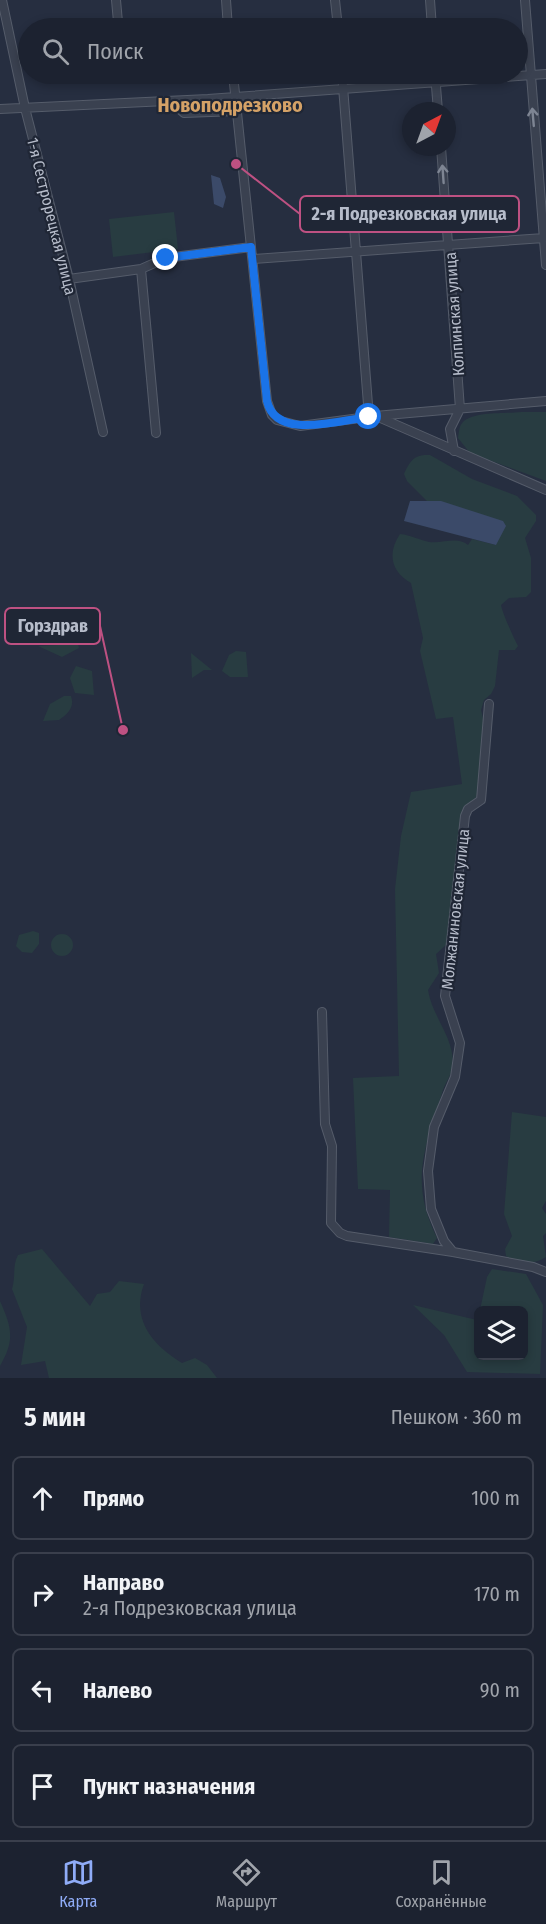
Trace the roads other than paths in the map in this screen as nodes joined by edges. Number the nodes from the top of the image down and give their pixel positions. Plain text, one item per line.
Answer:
1 (2, 0) edge
2 (116, 0) edge
3 (225, 0) edge
4 (335, 0) edge
5 (430, 0) edge
6 (525, 0) edge
7 (118, 18) edge
8 (227, 18) edge
9 (337, 18) edge
10 (431, 18) edge
11 (526, 18) edge
12 (528, 56) edge
13 (546, 74) edge
14 (18, 75) edge
15 (529, 75) junction
16 (20, 84) edge
17 (234, 84) edge
18 (343, 84) edge
19 (377, 84) edge
20 (436, 84) edge
21 (343, 88) junction
22 (235, 97) junction
23 (170, 101) junction
24 (437, 102) edge
25 (25, 108) junction
26 (0, 109) edge
27 (237, 111) junction
28 (442, 156) edge
29 (544, 238) junction
30 (449, 243) junction
31 (251, 247) junction
32 (355, 251) junction
33 (253, 259) junction
34 (546, 265) edge
35 (141, 269) junction
36 (69, 279) junction
37 (546, 401) edge
38 (460, 409) junction
39 (372, 416) junction
40 (103, 432) dead end
41 (156, 433) dead end
42 (454, 451) junction
43 (546, 490) edge
44 (489, 704) dead end
45 (322, 1012) dead end
46 (453, 1252) junction
47 (546, 1263) edge
48 (533, 1267) junction
49 (546, 1272) edge

1 - 14 street, 1-я Сестрорецкая улица
2 - 7 street
3 - 8 street
4 - 9 street
5 - 10 street
6 - 11 street
12 - 15 street
13 - 15 street
29 -> 15 street
16 - 25 street, 1-я Сестрорецкая улица
17 - 22 street
18 - 21 street
19 - 21 street
20 - 24 street
21 - 22 street
21 - 32 street
22 - 23 street
22 - 27 street
23 - 25 street
23 - 27 street
25 - 26 street
25 - 36 street, 1-я Сестрорецкая улица
27 - 31 street
30 -> 28 street, Колпинская улица
29 - 30 street
29 - 34 street
30 - 32 street
30 - 38 street, Колпинская улица
31 - 33 street
31 - 35 street
32 - 33 street
32 - 39 street
33 - 39 street
35 - 36 street
35 - 41 street
36 - 40 street, 1-я Сестрорецкая улица
37 - 38 street
38 - 39 street
38 - 42 street
39 - 42 street
42 - 43 street
44 - 46 street, Молжаниновская улица
45 - 46 street
46 - 48 street
47 - 48 street
48 - 49 street

